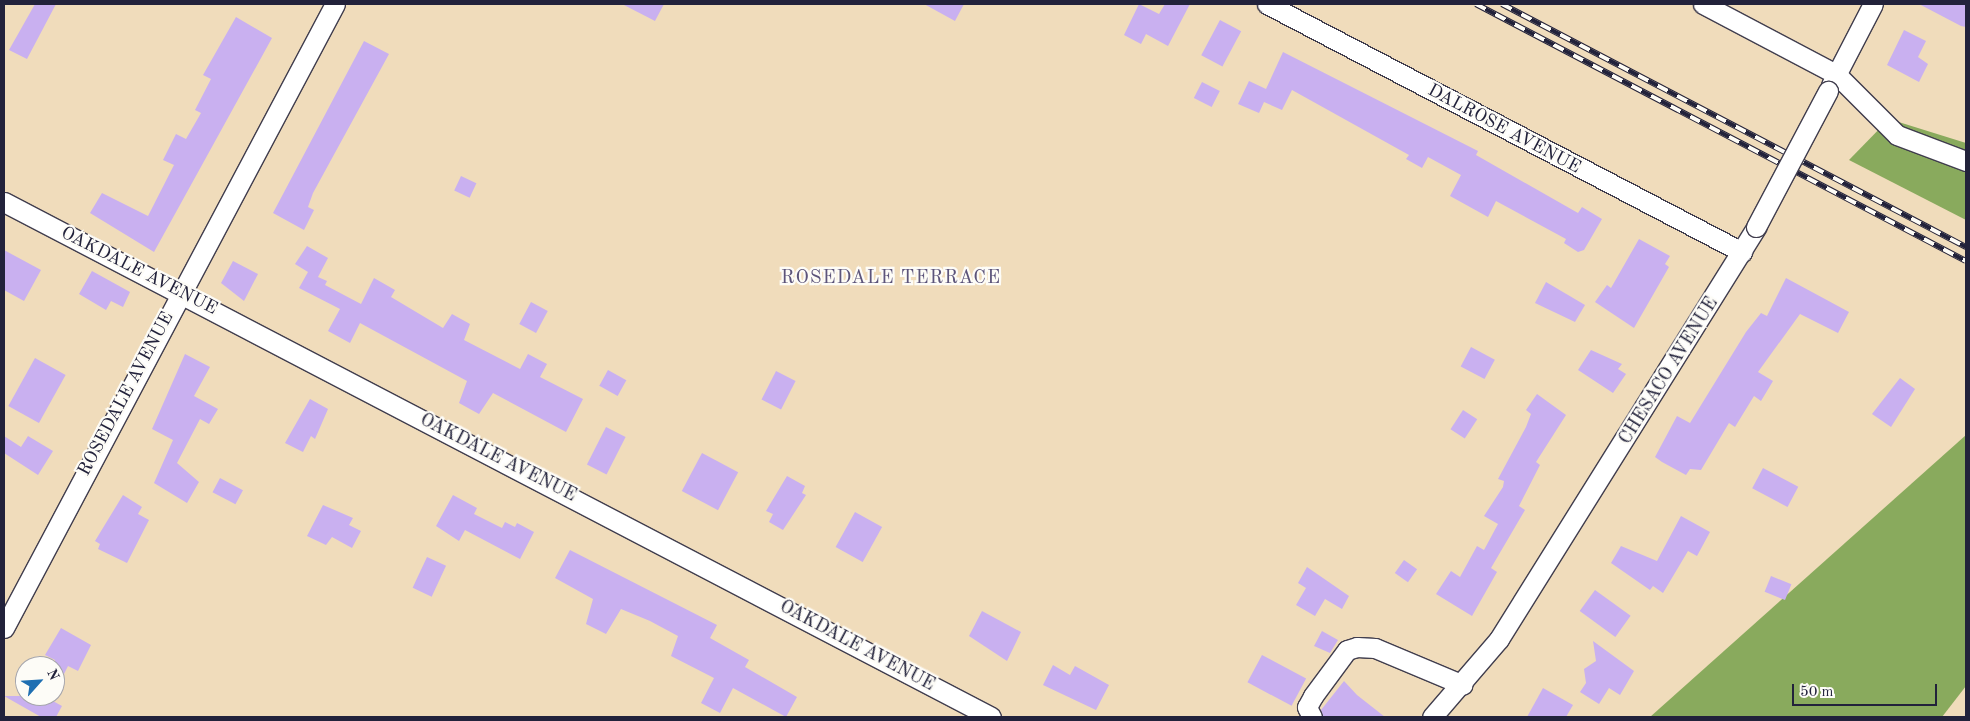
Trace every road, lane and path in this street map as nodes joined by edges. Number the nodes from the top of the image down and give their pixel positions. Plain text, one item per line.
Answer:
1 (335, 4) edge
2 (1267, 4) edge
3 (1703, 4) edge
4 (1873, 4) edge
5 (1836, 74) junction
6 (1966, 161) edge
7 (4, 202) edge
8 (1742, 252) junction
9 (180, 292) junction
10 (4, 628) edge
11 (1463, 685) junction
12 (991, 717) edge
13 (1312, 717) edge
14 (1432, 717) edge

1 - 9 street, ROSEDALE AVENUE
2 - 8 street, DALROSE AVENUE
3 - 5 street
4 - 5 street, CHESACO AVENUE
5 - 6 street
5 - 8 street, CHESACO AVENUE, bridge
7 - 9 street, OAKDALE AVENUE
8 - 11 street, CHESACO AVENUE
9 - 10 street, ROSEDALE AVENUE
9 - 12 street, OAKDALE AVENUE
11 - 13 street
11 - 14 street, CHESACO AVENUE

